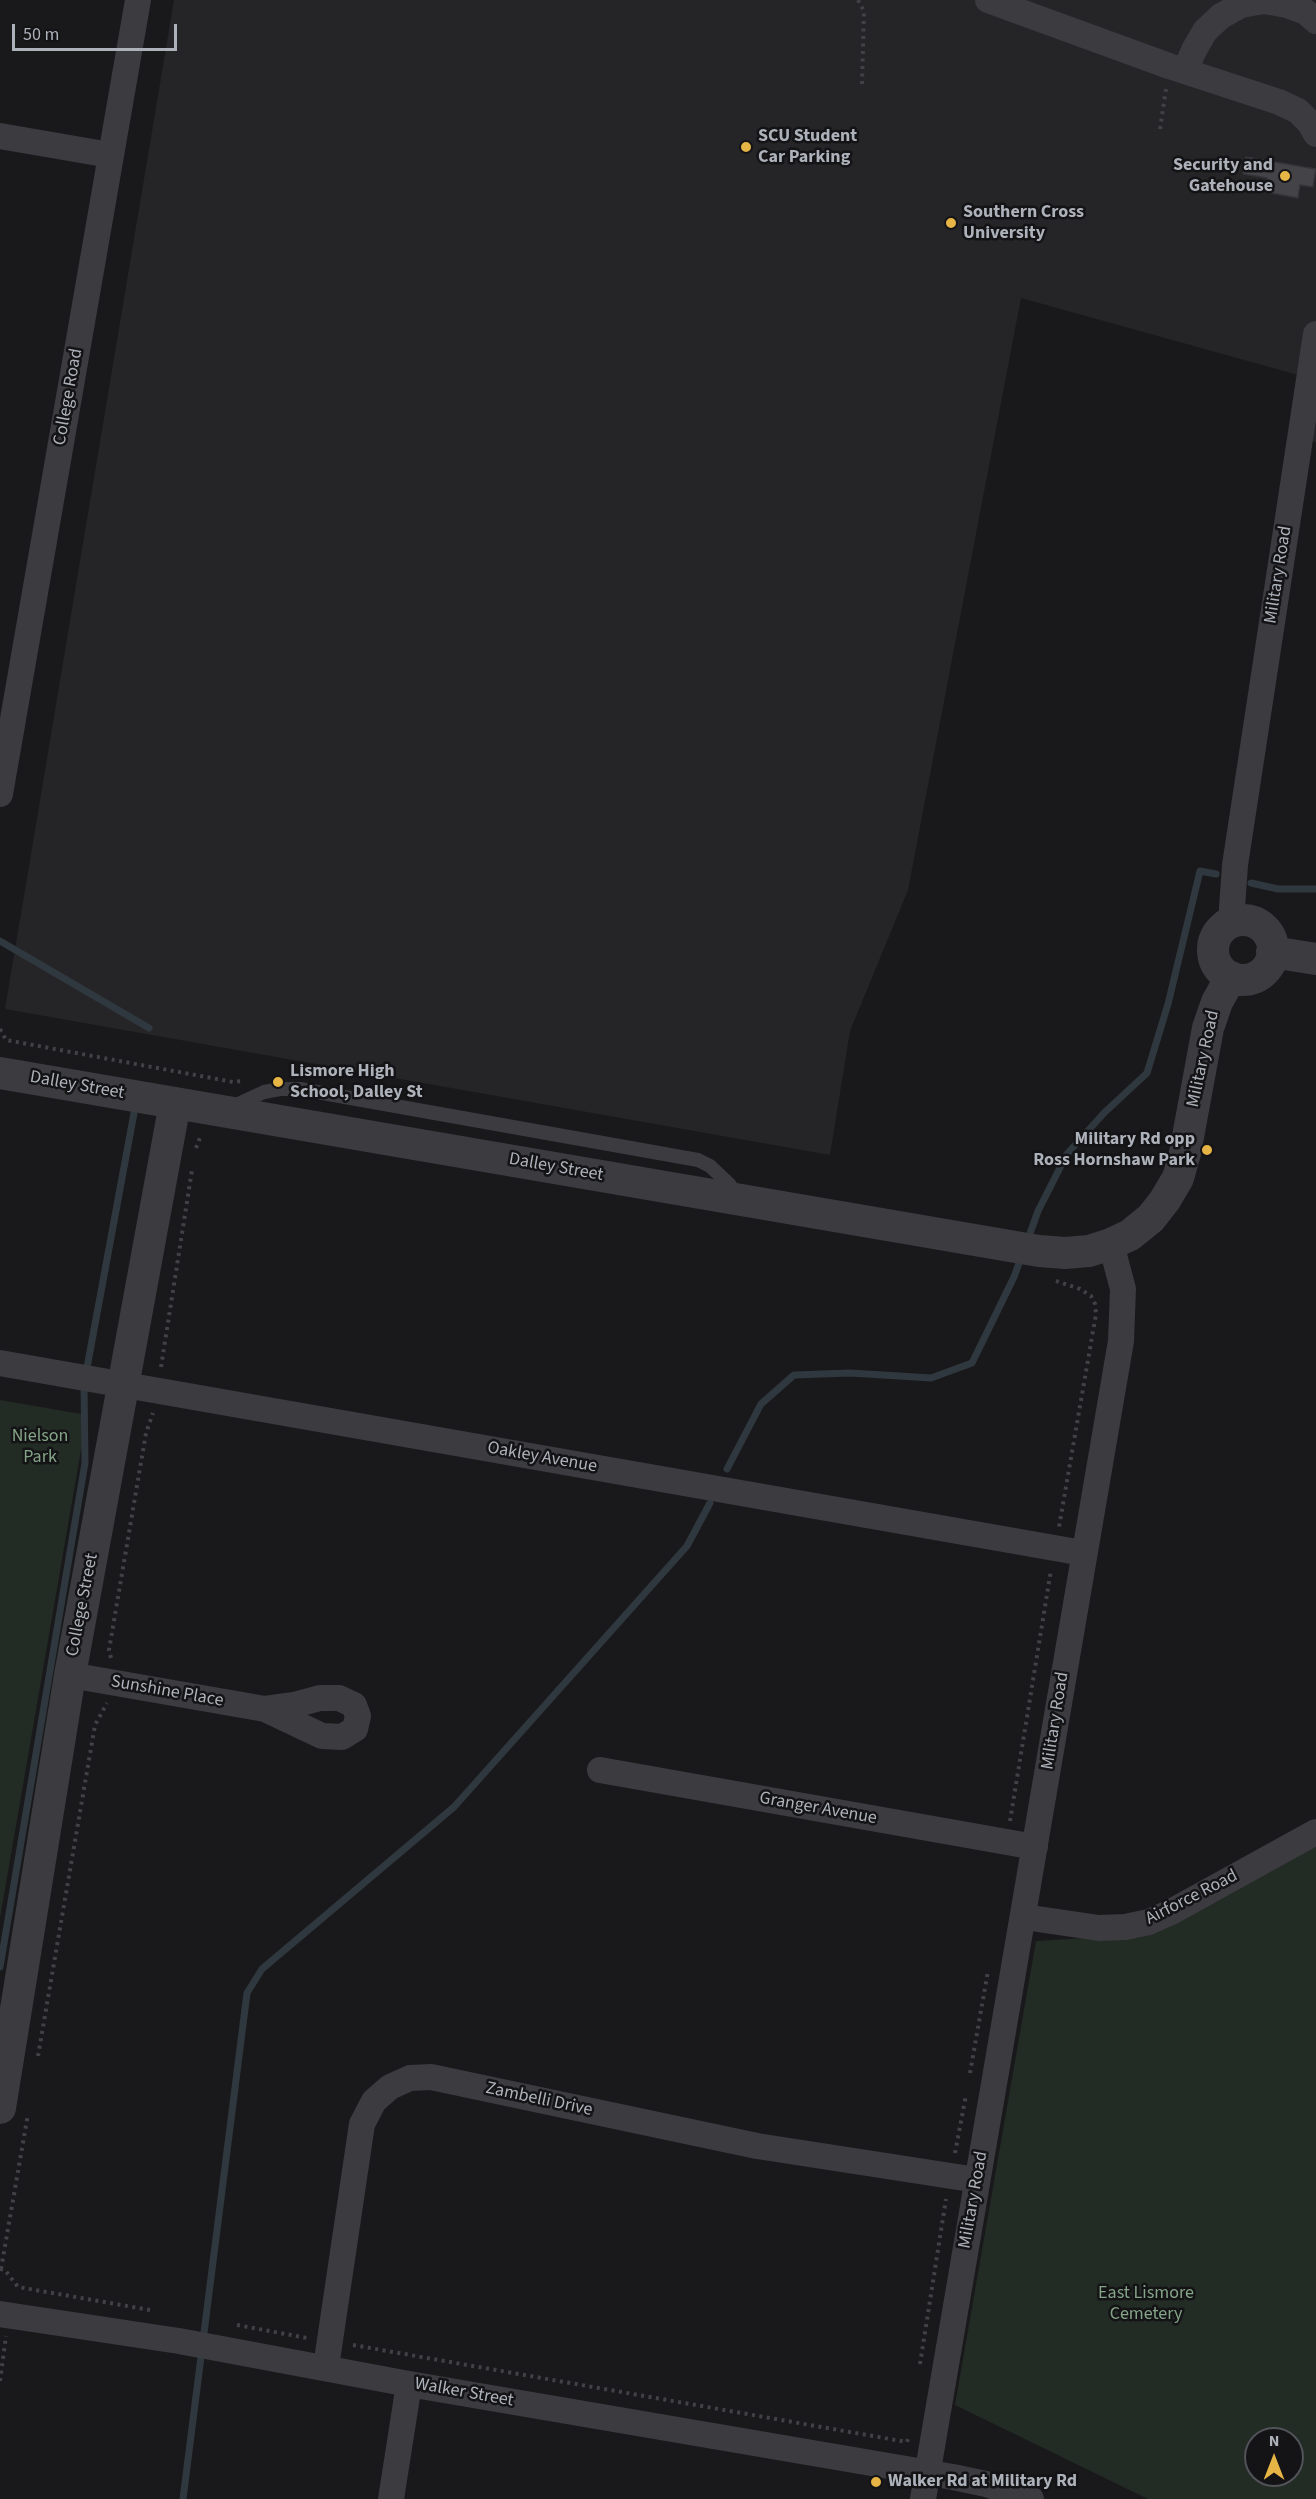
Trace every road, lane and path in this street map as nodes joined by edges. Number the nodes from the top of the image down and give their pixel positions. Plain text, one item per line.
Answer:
1 (138, 0) edge
2 (858, 0) edge
3 (988, 0) edge
4 (1316, 21) edge
5 (1185, 71) junction
6 (862, 84) dead end
7 (1307, 115) edge
8 (1316, 134) edge
9 (0, 136) edge
10 (110, 155) junction
11 (1316, 334) edge
12 (0, 794) edge
13 (1231, 922) junction
14 (1272, 952) junction
15 (1316, 959) edge
16 (1231, 977) junction
17 (0, 1072) edge
18 (150, 1099) junction
19 (201, 1135) dead end
20 (1111, 1244) junction
21 (1052, 1280) dead end
22 (0, 1363) edge
23 (162, 1371) dead end
24 (98, 1380) junction
25 (153, 1412) dead end
26 (1059, 1528) dead end
27 (1083, 1553) junction
28 (1051, 1570) dead end
29 (113, 1665) dead end
30 (70, 1675) junction
31 (108, 1699) dead end
32 (265, 1709) dead end
33 (600, 1770) dead end
34 (1009, 1828) dead end
35 (1316, 1832) edge
36 (1035, 1847) junction
37 (1024, 1917) junction
38 (37, 2061) dead end
39 (14, 2107) edge
40 (977, 2180) junction
41 (946, 2198) dead end
42 (0, 2269) edge
43 (159, 2312) dead end
44 (3, 2325) edge
45 (234, 2325) dead end
46 (307, 2338) dead end
47 (344, 2343) dead end
48 (326, 2367) junction
49 (918, 2372) dead end
50 (0, 2381) edge
51 (409, 2384) junction
52 (909, 2430) dead end
53 (927, 2473) junction
54 (391, 2499) edge
55 (923, 2499) edge
56 (1031, 2499) edge

1 - 10 street, College Road
2 - 6 path
3 - 5 street
4 - 5 street
5 - 7 street
7 - 8 street
9 - 10 street
10 - 12 street, College Road
11 - 13 street, Military Road
13 - 14 street
13 - 16 street
14 - 15 street
14 - 16 street
16 - 20 street, Military Road
17 - 18 street, Dalley Street
18 - 20 street, Dalley Street
18 - 24 street, College Street
19 - 23 path
20 - 27 street, Military Road
21 - 26 path
22 - 24 street, Oakley Avenue
24 - 27 street, Oakley Avenue
24 - 30 street, College Street
25 - 29 path
27 - 36 street, Military Road
28 - 34 path
30 - 32 street, Sunshine Place
30 - 39 street, College Street
31 - 38 path
33 - 36 street, Granger Avenue
35 - 37 street, Airforce Road
36 - 37 street, Military Road
37 - 40 street, Military Road
39 - 42 path
40 - 48 street, Zambelli Drive
40 - 53 street, Military Road
41 - 49 path
42 - 43 path
44 - 48 street, Walker Street
44 - 50 path
45 - 46 path
47 - 52 path
48 - 51 street, Walker Street
51 - 53 street, Walker Street
51 - 54 street
53 - 55 street, Military Road
53 - 56 street, Walker Street

